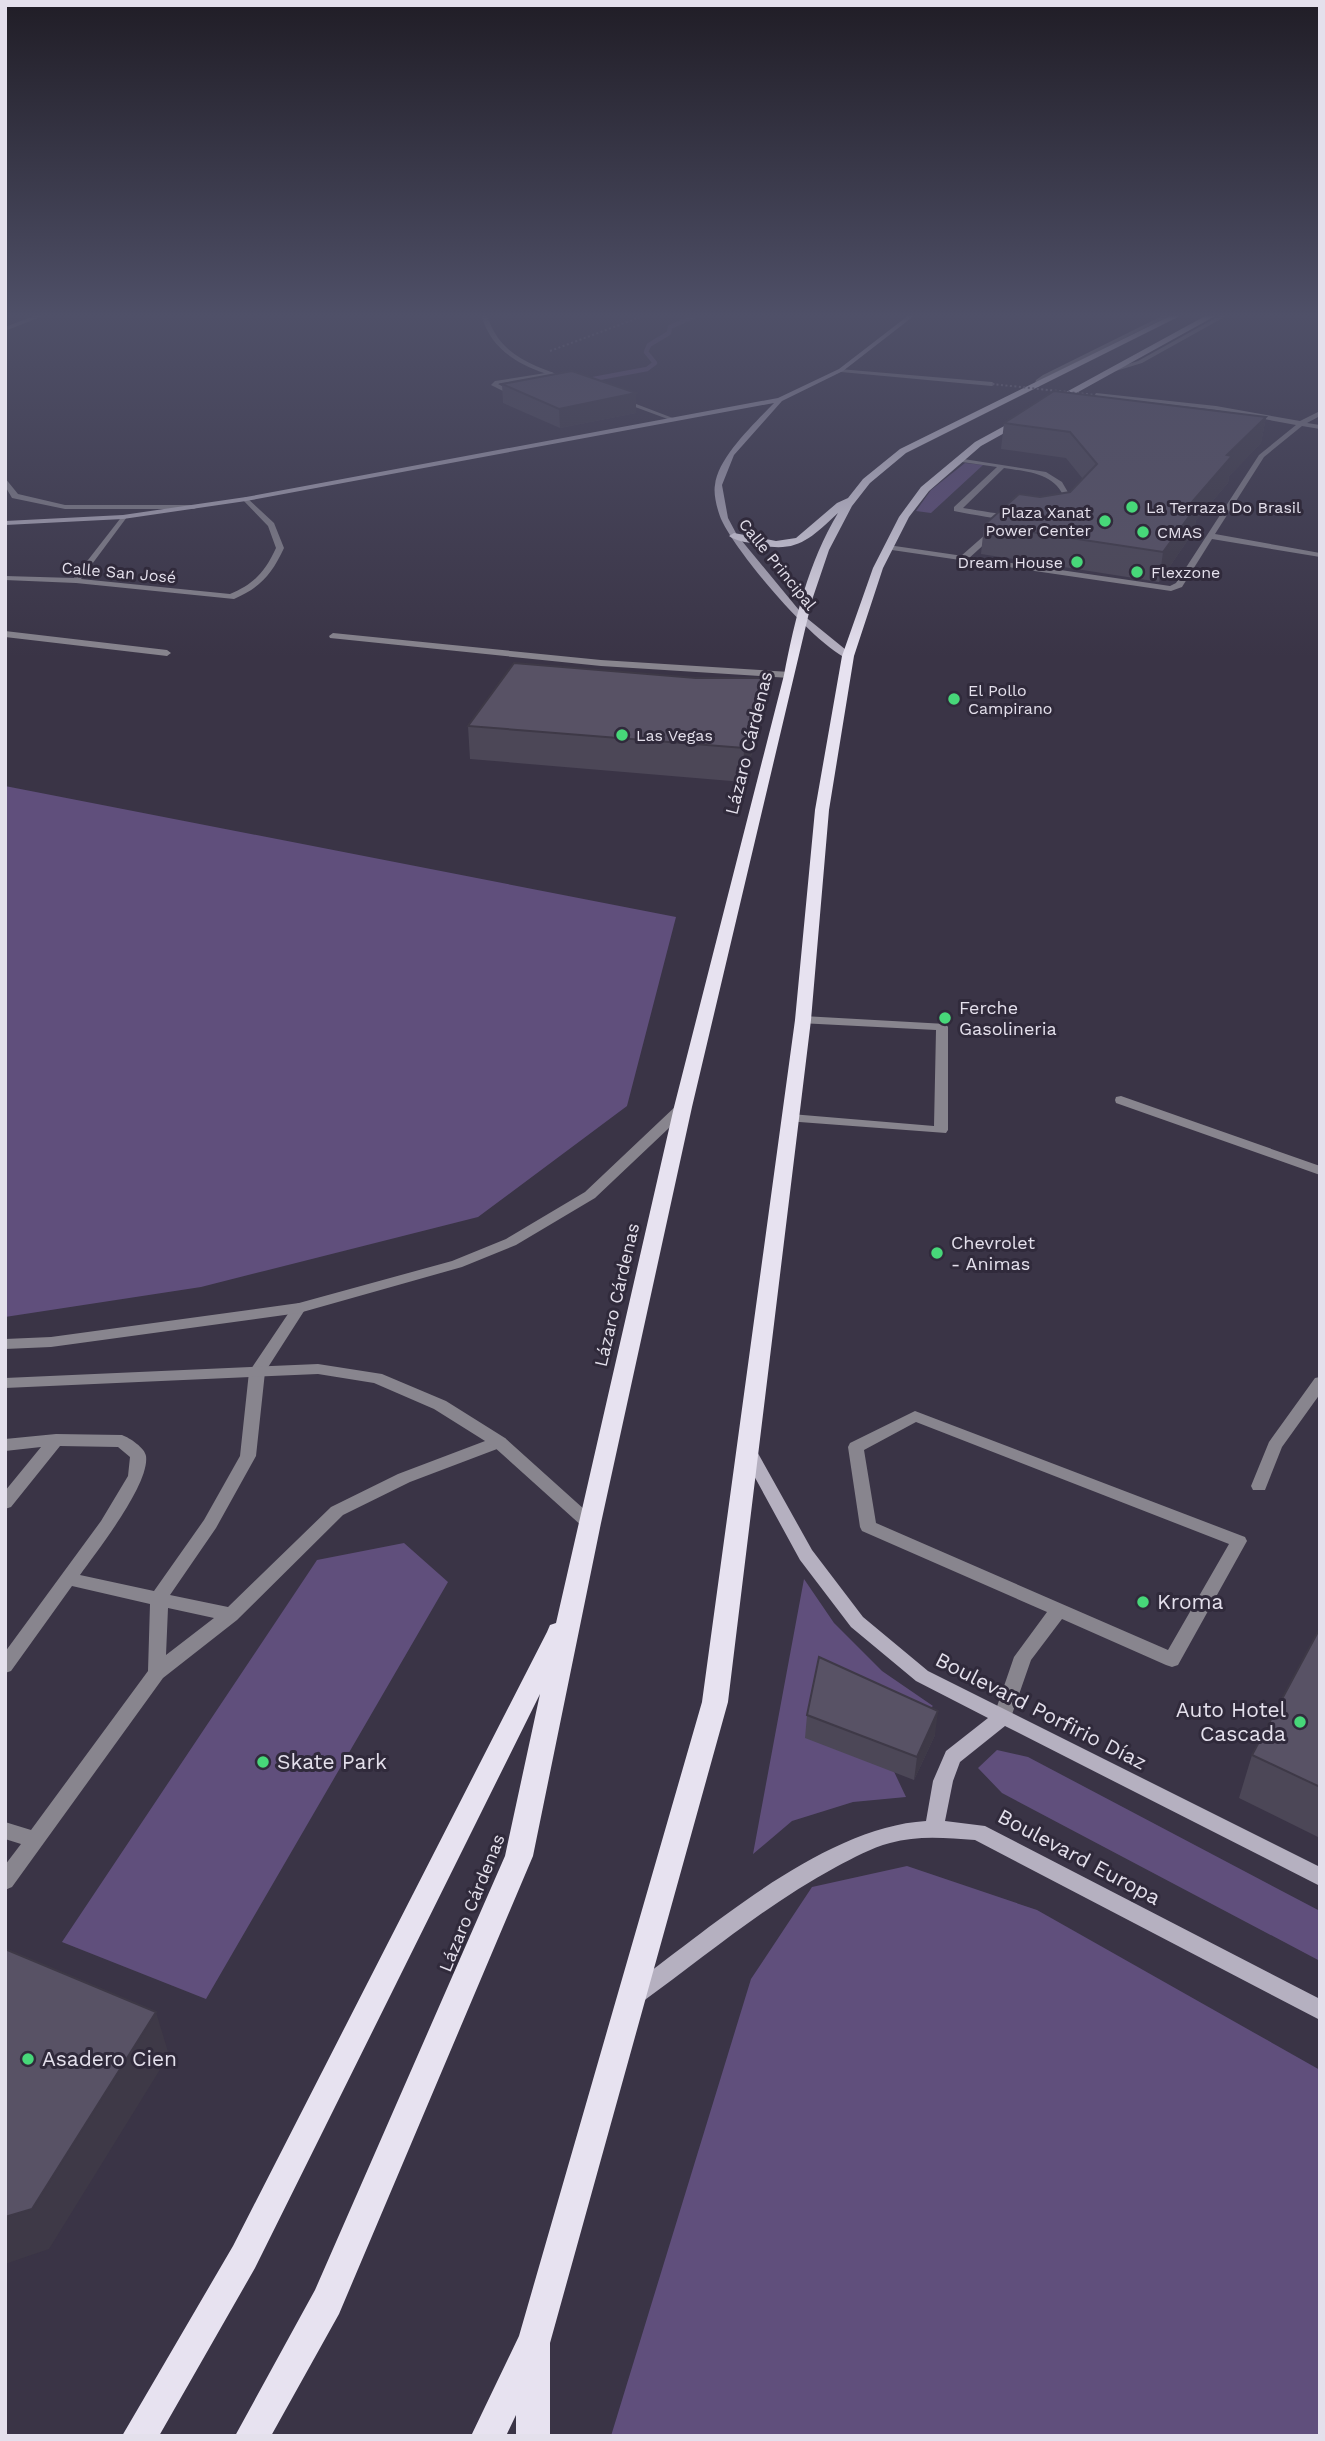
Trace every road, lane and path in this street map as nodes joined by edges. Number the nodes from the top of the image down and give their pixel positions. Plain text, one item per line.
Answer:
1 (627, 429) edge
2 (754, 429) edge
3 (949, 429) edge
4 (1003, 429) edge
5 (1294, 429) edge
6 (957, 460) junction
7 (1002, 466) junction
8 (5, 480) edge
9 (246, 499) junction
10 (852, 499) junction
11 (195, 507) junction
12 (123, 517) junction
13 (1011, 517) junction
14 (5, 523) edge
15 (734, 536) junction
16 (1211, 536) junction
17 (888, 547) junction
18 (1320, 555) edge
19 (964, 558) junction
20 (5, 578) edge
21 (76, 581) junction
22 (800, 617) junction
23 (5, 634) edge
24 (333, 636) dead end
25 (167, 653) dead end
26 (848, 656) junction
27 (790, 675) junction
28 (803, 1020) junction
29 (1121, 1100) dead end
30 (683, 1107) junction
31 (791, 1118) junction
32 (1320, 1171) edge
33 (299, 1308) junction
34 (5, 1344) edge
35 (257, 1372) junction
36 (1320, 1382) edge
37 (5, 1383) edge
38 (56, 1440) junction
39 (499, 1442) junction
40 (5, 1445) edge
41 (749, 1452) junction
42 (1259, 1486) dead end
43 (5, 1503) edge
44 (589, 1523) junction
45 (68, 1579) junction
46 (159, 1597) junction
47 (572, 1606) junction
48 (1059, 1610) junction
49 (231, 1615) junction
50 (5, 1665) edge
51 (157, 1673) junction
52 (1002, 1718) junction
53 (934, 1828) junction
54 (5, 1830) edge
55 (35, 1840) junction
56 (1320, 1877) edge
57 (5, 1881) edge
58 (634, 1996) junction
59 (1320, 2010) edge
60 (534, 2340) junction
61 (139, 2436) edge
62 (252, 2436) edge
63 (488, 2436) edge
64 (533, 2436) edge

1 - 9 main road
2 - 15 main road, Calle Principal
3 - 10 highway, Lázaro Cárdenas
4 - 6 highway, Lázaro Cárdenas
5 - 16 street
6 - 7 street
6 - 17 highway, Lázaro Cárdenas
7 - 13 street
7 - 13 street
8 - 11 street
9 - 11 main road
9 - 21 street, Calle San José
10 - 15 highway
10 - 22 highway, Lázaro Cárdenas
11 - 12 main road
12 - 14 main road
12 - 21 street
13 - 19 street
15 - 22 main road, Calle Principal
16 - 18 street
16 - 19 street
17 - 19 street
17 - 26 highway, Lázaro Cárdenas
20 - 21 street, Calle San José
22 - 26 main road, Calle Principal
22 - 27 highway, Lázaro Cárdenas
23 - 25 street
24 - 27 street
26 - 28 highway, Lázaro Cárdenas
27 - 30 highway, Lázaro Cárdenas
28 - 31 highway, Lázaro Cárdenas
28 - 31 street
29 - 32 street
30 - 33 street
30 - 44 highway, Lázaro Cárdenas
31 - 41 highway, Lázaro Cárdenas
33 - 34 street
33 - 35 street
35 - 37 street
35 - 39 street
35 - 46 street
36 - 42 street
38 - 40 street
38 - 43 street
38 - 45 street
39 - 44 street
39 - 49 street
41 - 52 main road, Boulevard Porfirio Díaz
41 - 58 highway, Lázaro Cárdenas
44 - 47 highway, Lázaro Cárdenas
45 - 46 street
45 - 50 street
46 - 49 street
46 - 51 street
47 - 61 highway
47 - 62 highway, Lázaro Cárdenas
48 - 48 street
48 - 52 street
49 - 51 street
51 - 55 street
52 - 53 main road
52 - 56 main road, Boulevard Porfirio Díaz
53 - 58 main road, Boulevard Europa
53 - 59 main road, Boulevard Europa
54 - 55 street
55 - 57 street
58 - 60 highway, Lázaro Cárdenas
60 - 63 highway, Lázaro Cárdenas
60 - 64 highway

